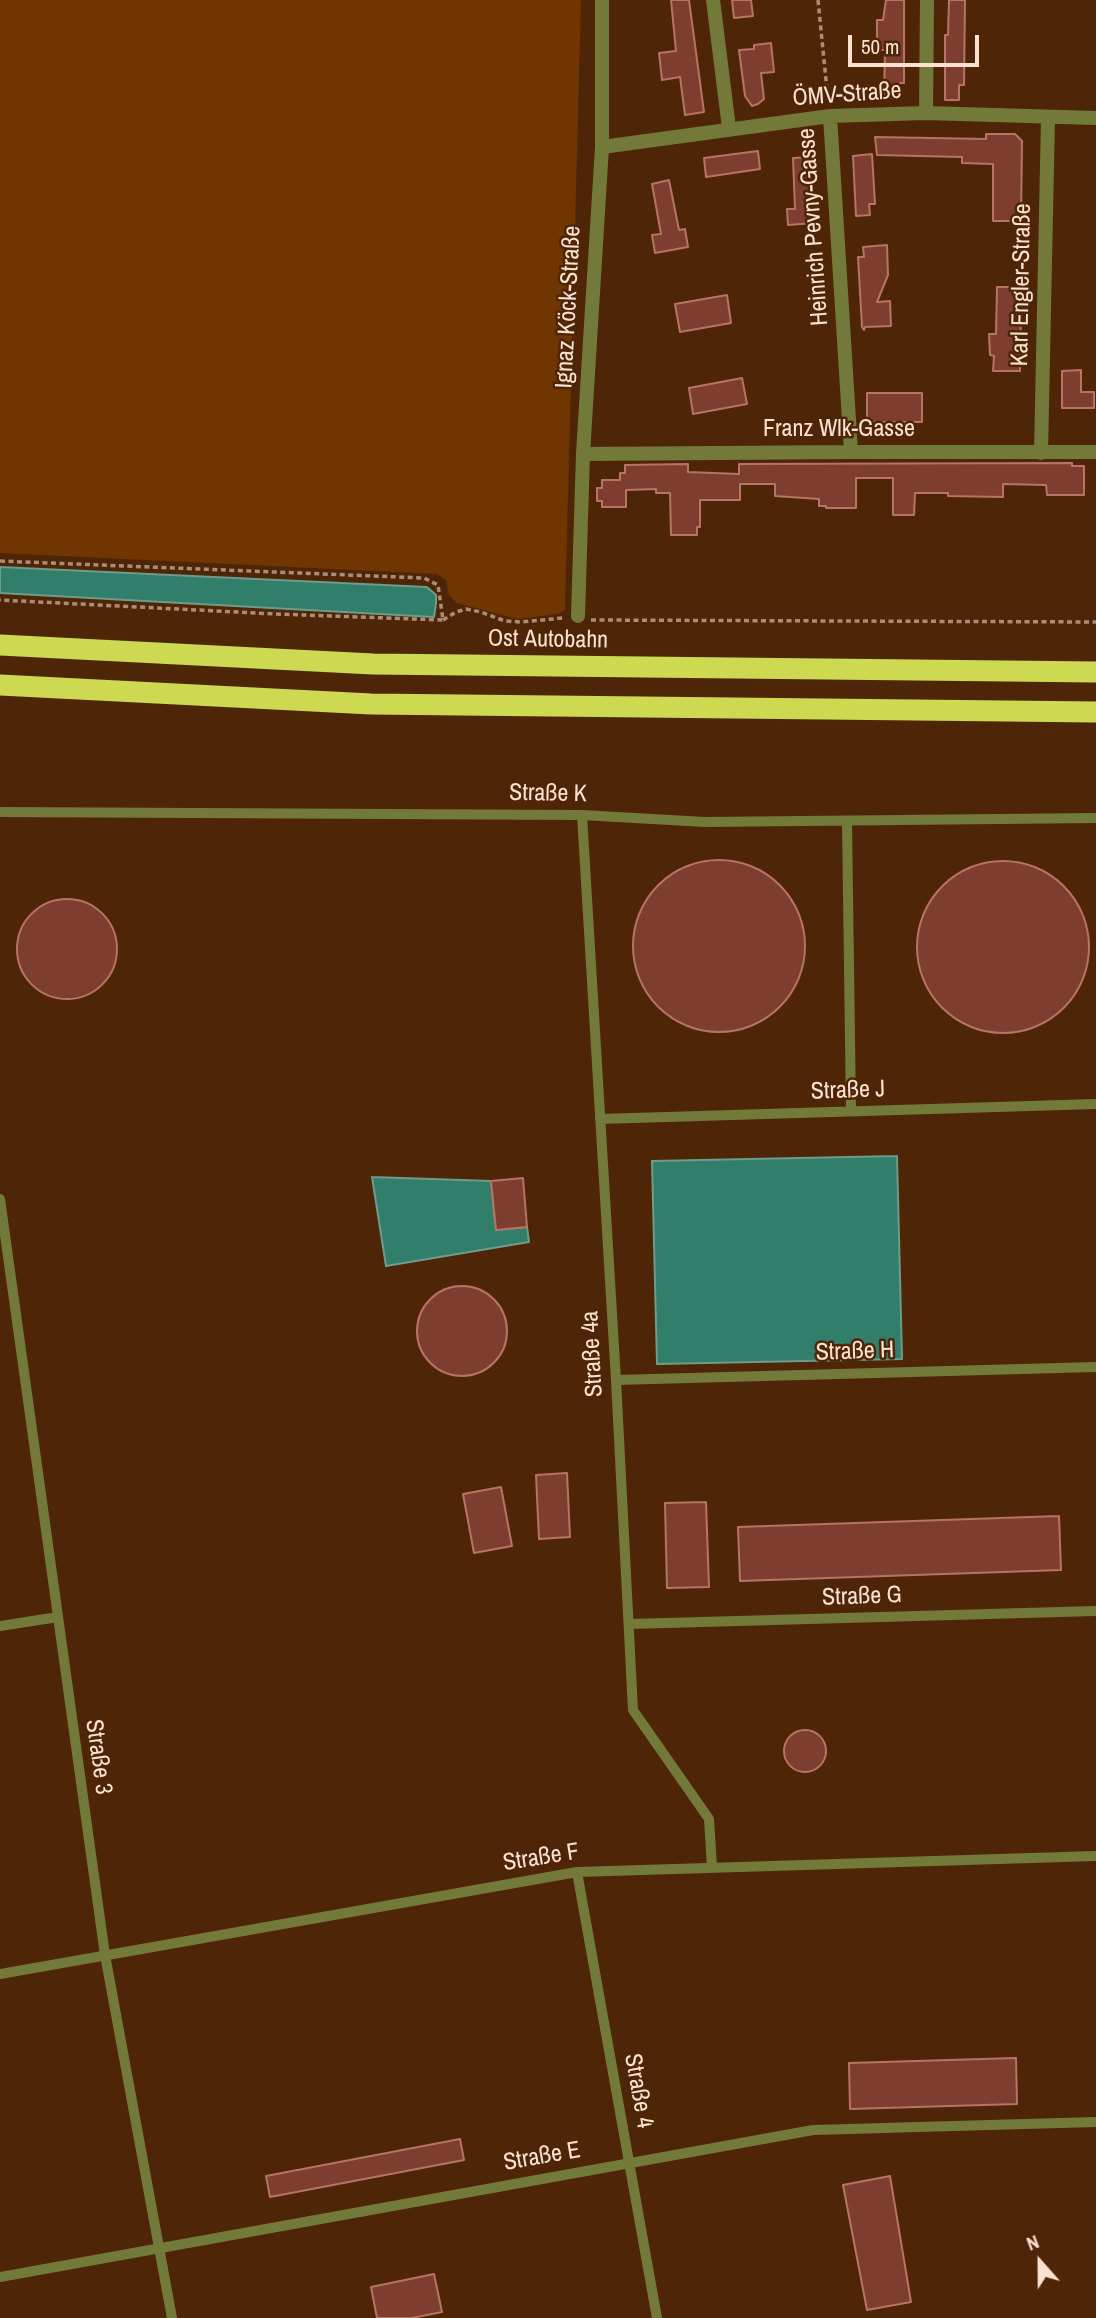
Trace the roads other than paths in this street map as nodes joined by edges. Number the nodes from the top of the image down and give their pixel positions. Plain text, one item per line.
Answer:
1 (602, 0) edge
2 (713, 0) edge
3 (927, 0) edge
4 (926, 113) junction
5 (830, 116) junction
6 (1048, 118) junction
7 (1096, 118) edge
8 (729, 128) junction
9 (602, 147) junction
10 (851, 452) junction
11 (1096, 452) edge
12 (1041, 453) junction
13 (583, 454) junction
14 (578, 616) road end
15 (0, 645) edge
16 (1096, 673) edge
17 (0, 685) edge
18 (1096, 712) edge
19 (0, 812) edge
20 (582, 815) junction
21 (1096, 818) edge
22 (847, 821) junction
23 (1096, 1104) edge
24 (851, 1111) junction
25 (600, 1119) junction
26 (0, 1199) edge
27 (1096, 1367) edge
28 (616, 1380) junction
29 (1096, 1611) edge
30 (58, 1616) junction
31 (629, 1624) junction
32 (0, 1626) edge
33 (1096, 1856) edge
34 (712, 1867) junction
35 (577, 1872) junction
36 (105, 1955) junction
37 (0, 1974) edge
38 (1096, 2122) edge
39 (629, 2162) junction
40 (159, 2248) junction
41 (0, 2277) edge
42 (172, 2318) edge
43 (657, 2318) edge

1 - 9 street, Ignaz Köck-Straße
2 - 8 street
3 - 4 street
4 - 5 street, ÖMV-Straße
4 - 6 street, ÖMV-Straße
5 - 8 street, ÖMV-Straße
5 - 10 street, Heinrich Pevny-Gasse
6 - 7 street, ÖMV-Straße
6 - 12 street, Karl Engler-Straße
8 - 9 street, ÖMV-Straße
9 - 13 street, Ignaz Köck-Straße
10 - 12 street, Franz Wlk-Gasse
10 - 13 street, Franz Wlk-Gasse
11 - 12 street, Franz Wlk-Gasse
13 - 14 street, Ignaz Köck-Straße
15 - 16 highway, Ost Autobahn
17 - 18 highway
19 - 20 lane, Straße K
20 - 22 lane, Straße K
20 - 25 lane, Straße 4a
21 - 22 lane, Straße K
22 - 24 lane
23 - 24 lane, Straße J
24 - 25 lane, Straße J
25 - 28 lane, Straße 4a
26 - 30 lane, Straße 3
27 - 28 lane, Straße H
28 - 31 lane, Straße 4a
29 - 31 lane, Straße G
30 - 32 lane
30 - 36 lane, Straße 3
31 - 34 lane, Straße 4a
33 - 34 lane, Straße F
34 - 35 lane, Straße F
35 - 36 lane, Straße F
35 - 39 lane, Straße 4
36 - 37 lane, Straße F
36 - 40 lane, Straße 3
38 - 39 lane, Straße E
39 - 40 lane, Straße E
39 - 43 lane, Straße 4
40 - 41 lane, Straße E
40 - 42 lane, Straße 3

